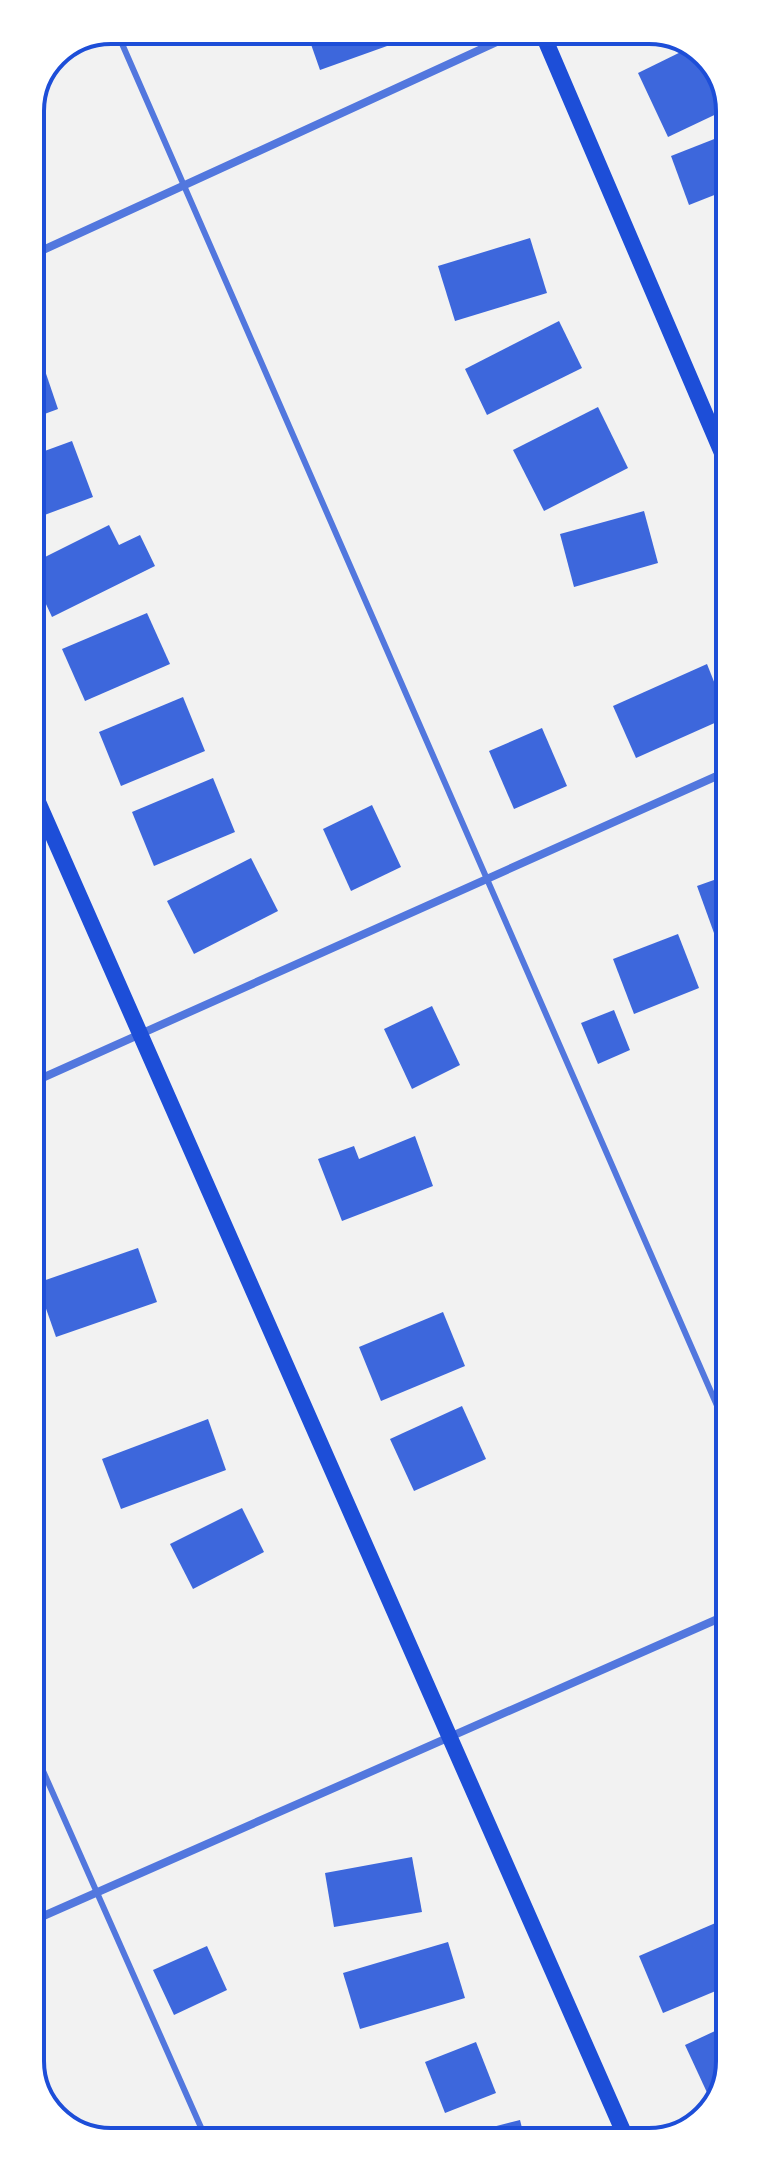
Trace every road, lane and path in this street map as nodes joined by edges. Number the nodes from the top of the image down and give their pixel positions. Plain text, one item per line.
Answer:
1 (122, 44) edge
2 (492, 44) edge
3 (547, 44) edge
4 (186, 184) junction
5 (44, 250) edge
6 (716, 439) edge
7 (716, 776) edge
8 (44, 816) edge
9 (486, 880) junction
10 (140, 1035) junction
11 (44, 1077) edge
12 (716, 1403) edge
13 (716, 1620) edge
14 (449, 1738) junction
15 (44, 1773) edge
16 (97, 1892) junction
17 (44, 1916) edge
18 (201, 2128) edge
19 (622, 2128) edge

1 - 4 lane
2 - 4 street
3 - 6 main road
4 - 5 street
4 - 9 lane
7 - 9 street
8 - 10 main road
9 - 10 street
9 - 12 lane
10 - 11 street
10 - 14 main road
13 - 14 street
14 - 16 street
14 - 19 main road
15 - 16 lane
16 - 17 street
16 - 18 lane

